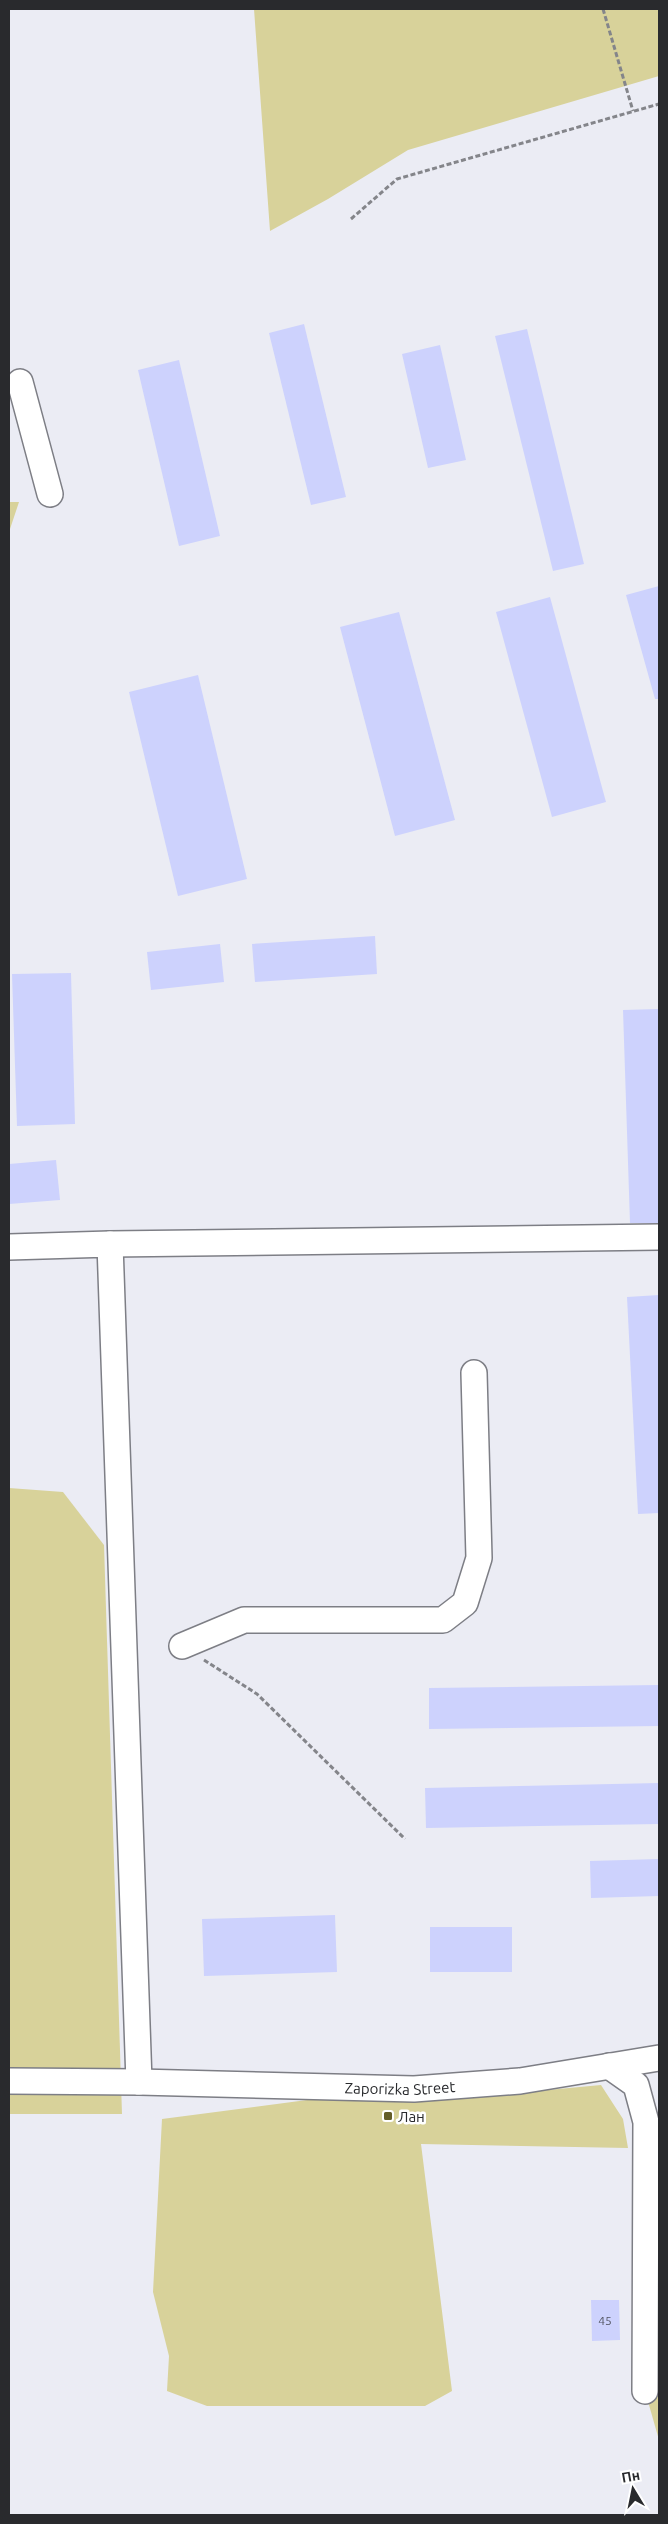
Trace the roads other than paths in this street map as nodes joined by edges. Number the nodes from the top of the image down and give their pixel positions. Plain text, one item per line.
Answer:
1 (20, 382) dead end
2 (50, 494) dead end
3 (659, 1237) edge
4 (110, 1244) junction
5 (9, 1247) edge
6 (474, 1373) dead end
7 (182, 1646) road end
8 (659, 2058) edge
9 (610, 2066) junction
10 (9, 2081) edge
11 (139, 2082) junction
12 (645, 2391) dead end

1 - 2 street
3 - 4 street
4 - 5 street
4 - 11 street
6 - 7 street
8 - 9 street, Zaporizka Street
9 - 11 street, Zaporizka Street
9 - 12 street
10 - 11 street, Zaporizka Street

